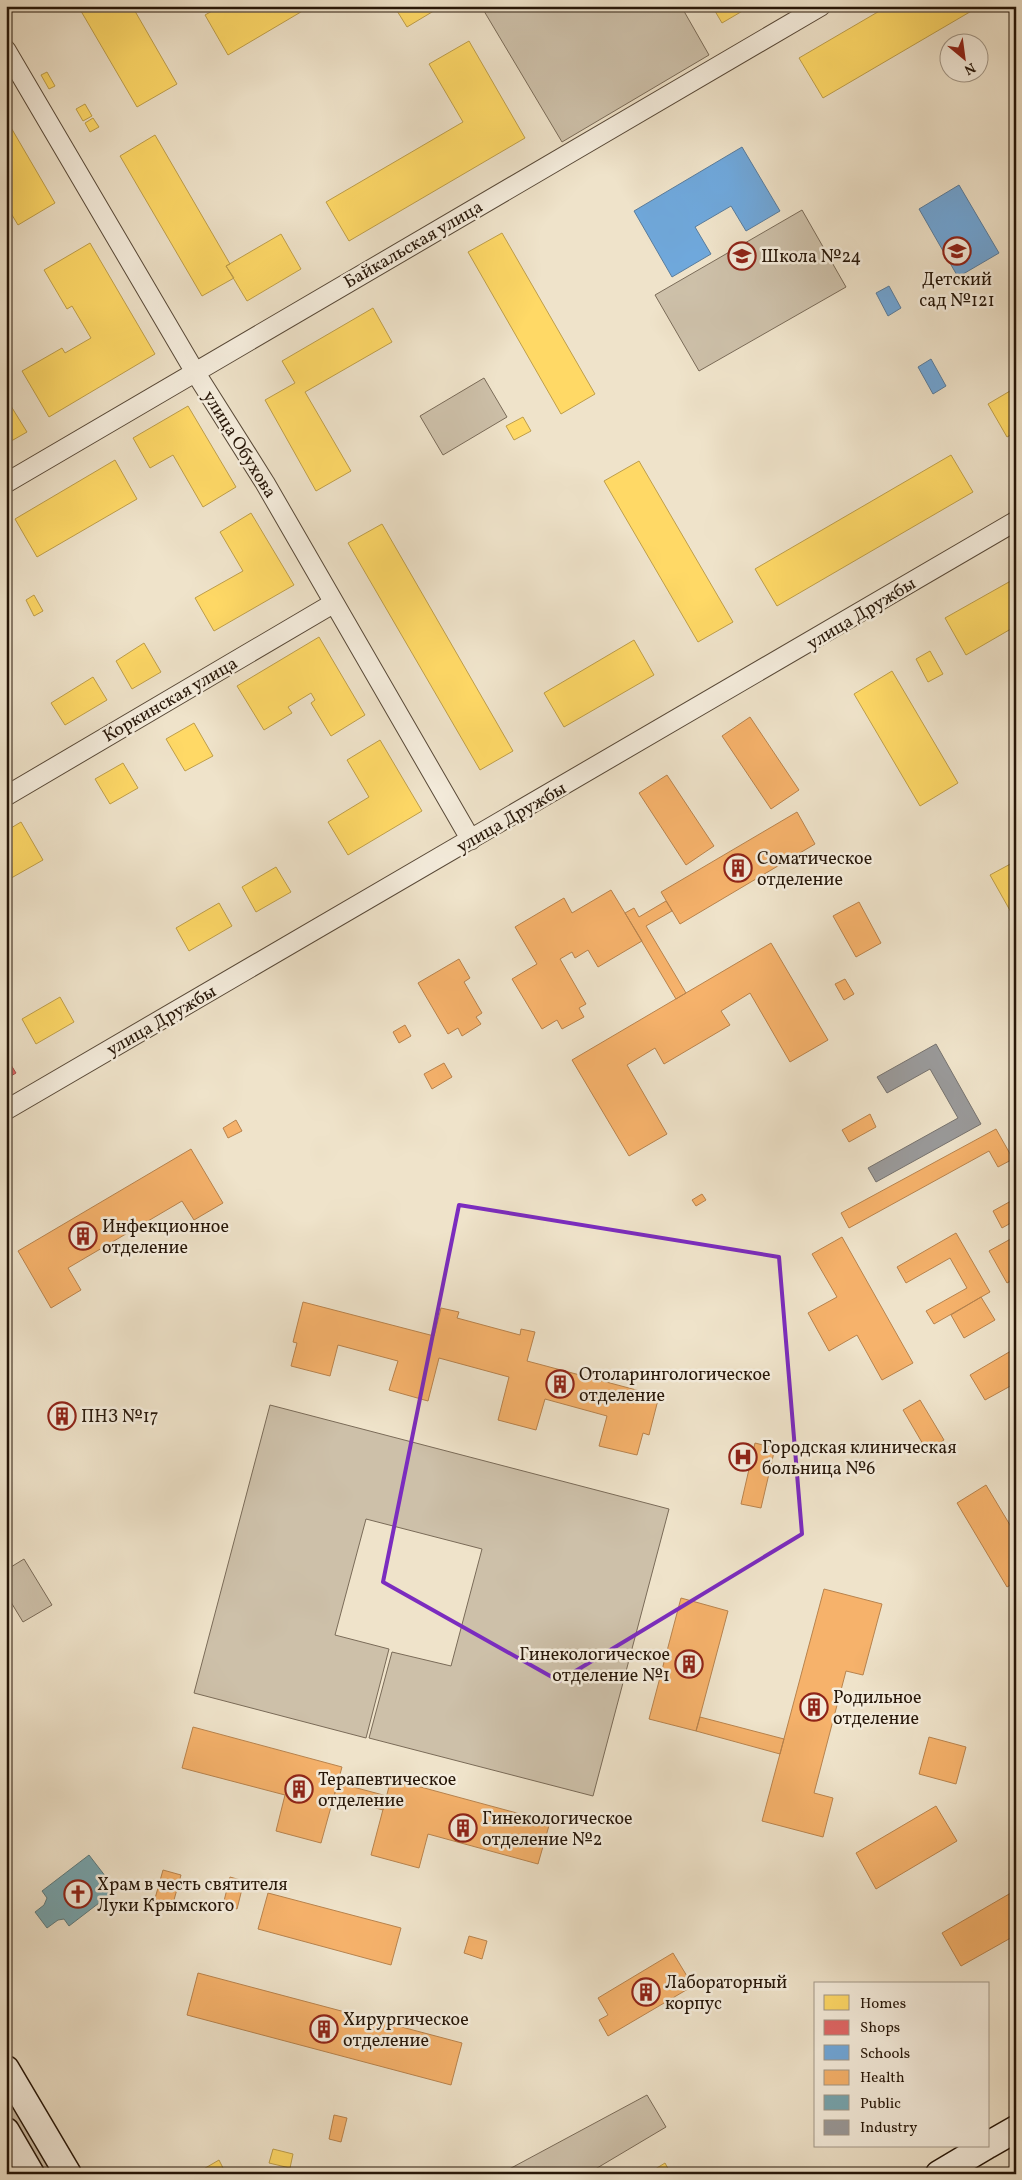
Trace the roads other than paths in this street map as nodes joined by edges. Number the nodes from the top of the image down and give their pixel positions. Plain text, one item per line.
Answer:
1 (821, 6) edge
2 (6, 50) edge
3 (195, 372) junction
4 (6, 483) edge
5 (1016, 522) edge
6 (334, 603) junction
7 (6, 796) edge
8 (471, 840) junction
9 (6, 1110) edge
10 (8, 2075) edge
11 (1016, 2128) edge
12 (6, 2131) edge
13 (990, 2143) edge
14 (982, 2148) edge
15 (31, 2174) edge
16 (68, 2174) edge
17 (939, 2174) edge

1 - 3 street, Байкальская улица
2 - 3 street, улица Обухова
3 - 4 street, Байкальская улица
3 - 6 street, улица Обухова
5 - 8 street, улица Дружбы
6 - 7 street, Коркинская улица
6 - 8 street, улица Обухова
8 - 9 street, улица Дружбы
10 - 16 main road
11 - 13 main road
12 - 15 main road
14 - 17 main road

